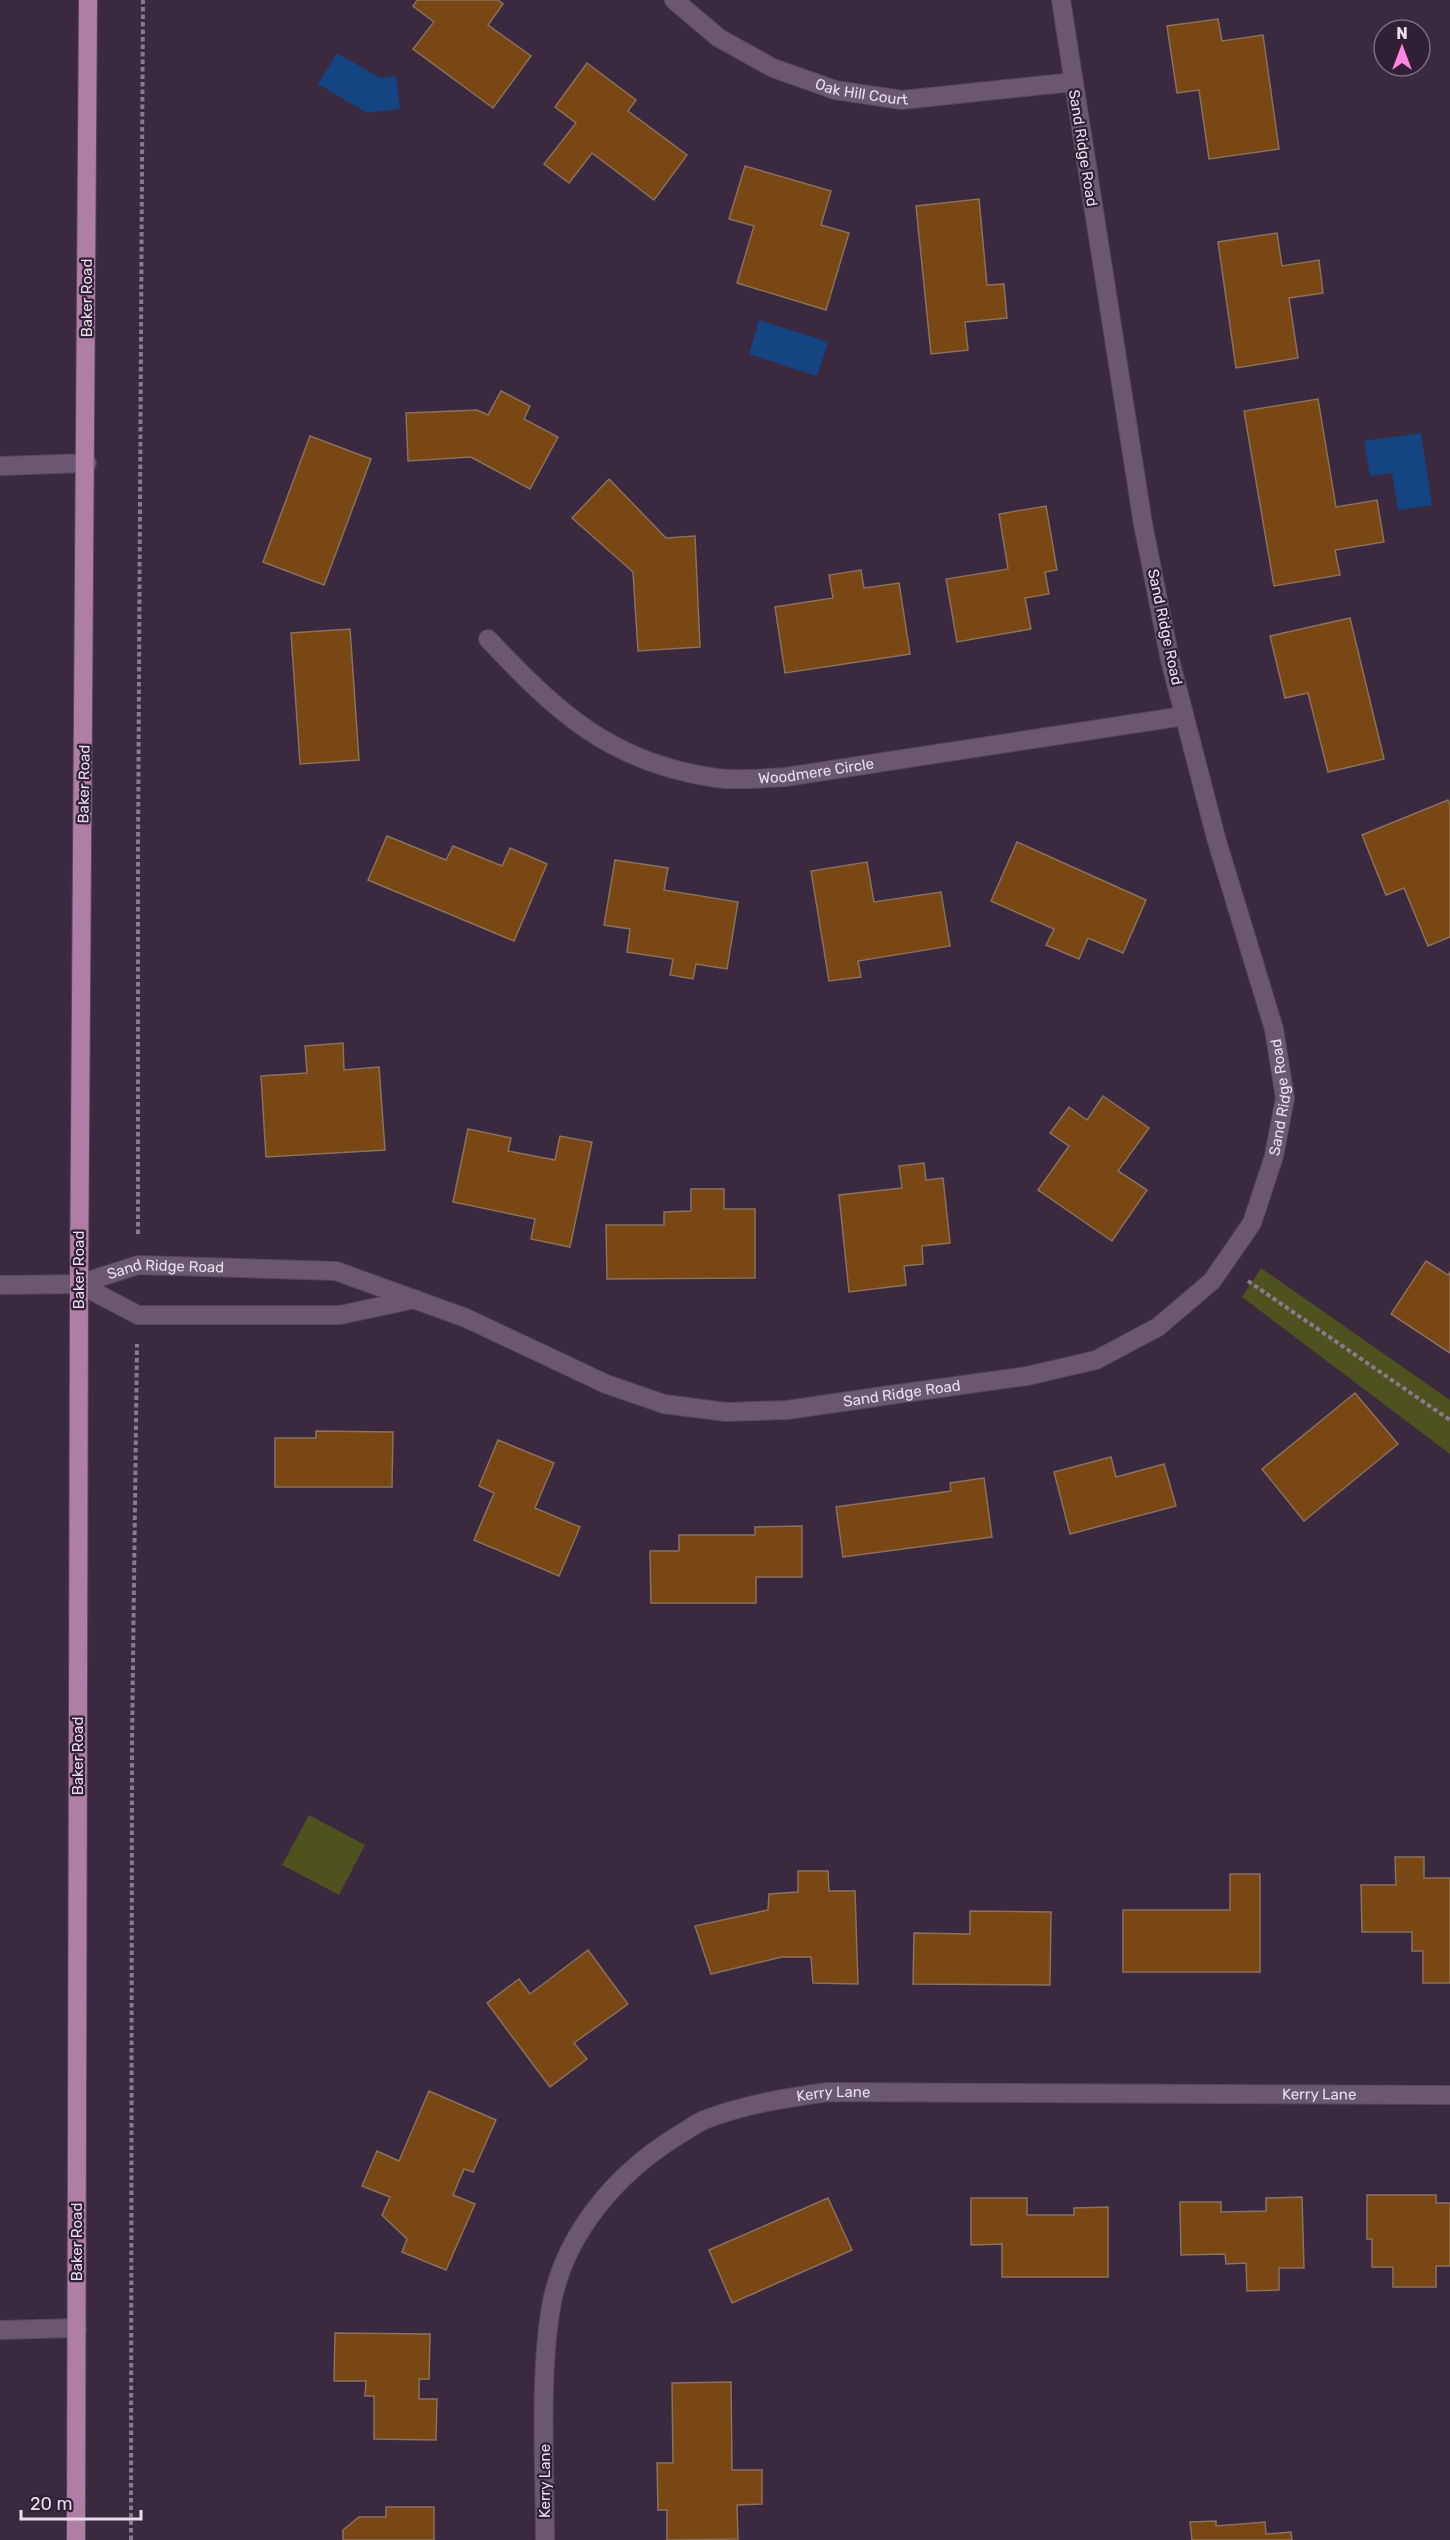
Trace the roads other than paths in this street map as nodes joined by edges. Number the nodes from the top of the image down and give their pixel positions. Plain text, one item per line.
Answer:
1 (88, 0) edge
2 (674, 0) edge
3 (1061, 0) edge
4 (1073, 82) junction
5 (87, 463) junction
6 (0, 466) edge
7 (488, 639) dead end
8 (1184, 716) junction
9 (79, 1284) junction
10 (0, 1285) edge
11 (415, 1299) junction
12 (1450, 2095) edge
13 (77, 2328) junction
14 (0, 2330) edge
15 (75, 2540) edge
16 (545, 2540) edge

1 - 5 main road, Baker Road
2 - 4 street, Oak Hill Court
3 - 4 street, Sand Ridge Road
4 - 8 street, Sand Ridge Road
5 - 6 street
5 - 9 main road, Baker Road
7 - 8 street, Woodmere Circle
8 - 11 street, Sand Ridge Road
9 - 10 street
9 - 11 street, Sand Ridge Road
9 - 11 street, Sand Ridge Road
9 - 13 main road, Baker Road
12 - 16 street, Kerry Lane
13 - 14 street
13 - 15 main road, Baker Road

